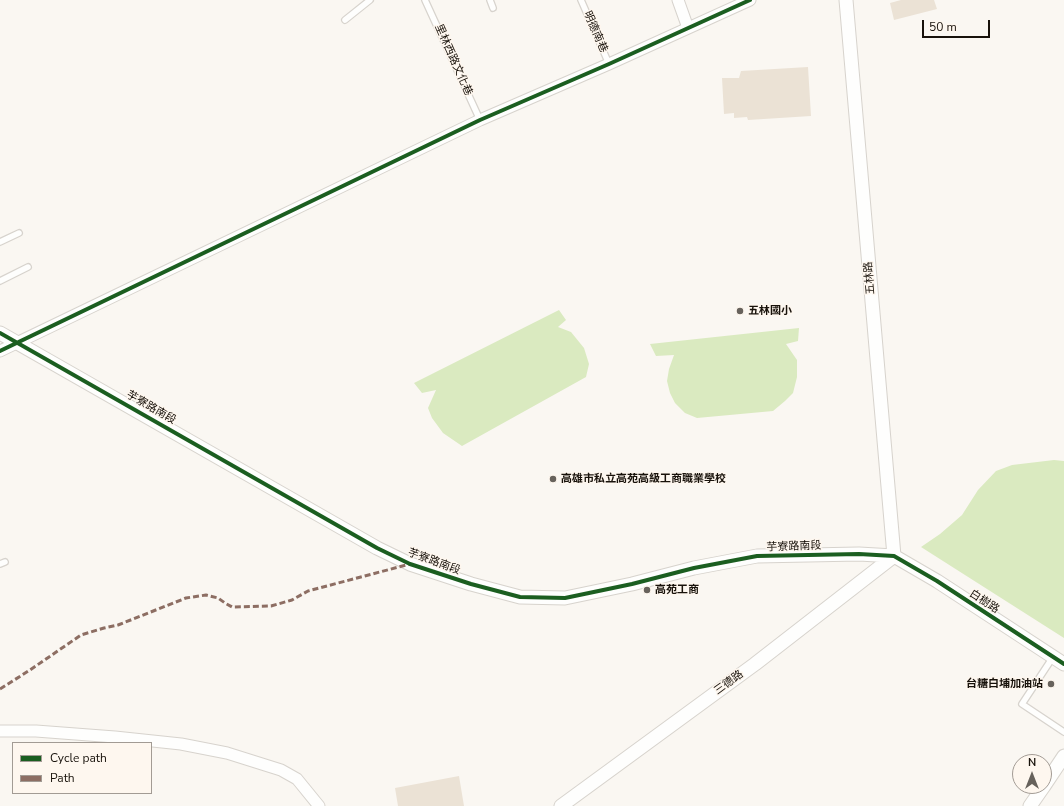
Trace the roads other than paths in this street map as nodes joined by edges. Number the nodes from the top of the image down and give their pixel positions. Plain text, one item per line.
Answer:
1 (370, 0) edge
2 (425, 0) edge
3 (490, 0) edge
4 (581, 0) edge
5 (678, 0) edge
6 (750, 0) edge
7 (846, 0) edge
8 (493, 8) dead end
9 (345, 20) dead end
10 (688, 28) junction
11 (609, 64) junction
12 (480, 120) junction
13 (19, 233) dead end
14 (0, 242) edge
15 (28, 267) dead end
16 (0, 281) edge
17 (0, 333) edge
18 (17, 343) junction
19 (0, 351) edge
20 (894, 556) junction
21 (1053, 657) junction
22 (1064, 664) edge
23 (0, 731) edge
24 (1064, 732) edge
25 (1064, 756) edge
26 (1052, 774) edge
27 (1038, 794) edge
28 (319, 806) edge
29 (561, 806) edge
30 (1030, 806) edge

1 - 9 lane
2 - 12 lane, 里林西路文化巷
3 - 8 lane
4 - 11 lane, 明德南巷
5 - 10 street
6 - 10 street
7 - 20 street, 五林路
10 - 11 street
11 - 12 street
12 - 18 street
13 - 14 lane
15 - 16 lane
17 - 18 street, 芋寮路南段
18 - 19 street
18 - 20 street, 芋寮路南段
20 - 21 street, 白樹路
20 - 29 street, 三德路
21 - 22 street, 白樹路
21 - 24 lane
23 - 28 street
25 - 26 street
27 - 30 street

